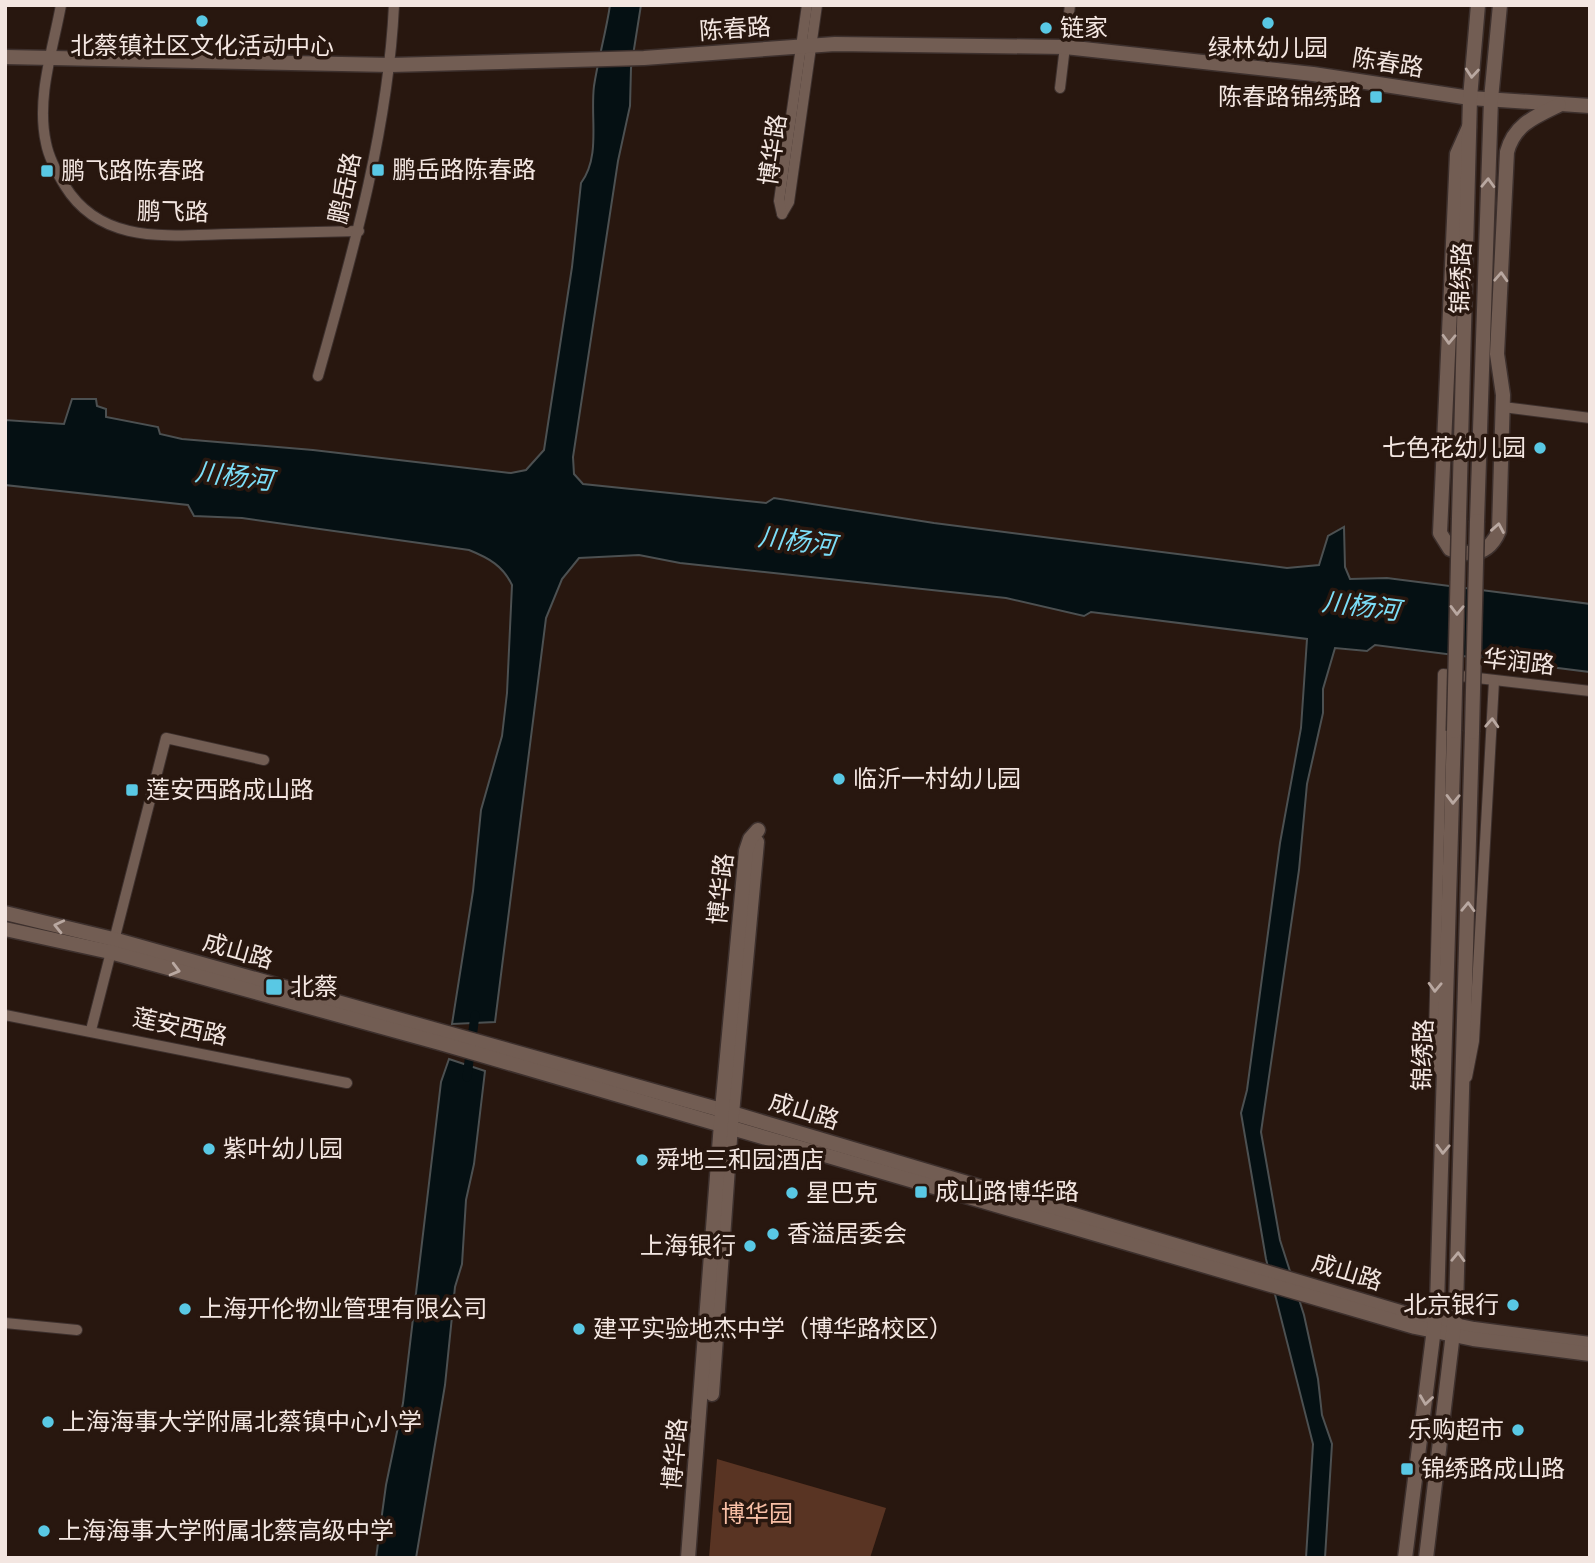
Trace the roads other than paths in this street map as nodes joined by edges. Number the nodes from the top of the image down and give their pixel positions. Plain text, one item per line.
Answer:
1 (61, 5) edge
2 (394, 5) edge
3 (807, 5) edge
4 (817, 5) edge
5 (1070, 5) edge
6 (1478, 5) edge
7 (1500, 5) edge
8 (806, 46) junction
9 (1065, 47) junction
10 (51, 56) junction
11 (5, 57) edge
12 (391, 65) junction
13 (1060, 88) dead end
14 (1470, 98) junction
15 (1491, 99) junction
16 (1560, 104) junction
17 (1590, 106) edge
18 (1469, 127) junction
19 (359, 231) junction
20 (317, 376) dead end
21 (1503, 407) junction
22 (1590, 418) edge
23 (1494, 681) junction
24 (1590, 691) edge
25 (264, 760) dead end
26 (5, 914) edge
27 (5, 929) edge
28 (111, 945) junction
29 (5, 1015) edge
30 (90, 1030) junction
31 (346, 1083) dead end
32 (1444, 1105) junction
33 (1462, 1108) junction
34 (727, 1118) junction
35 (5, 1323) edge
36 (1436, 1327) junction
37 (77, 1330) dead end
38 (1454, 1330) junction
39 (1590, 1344) edge
40 (1590, 1354) edge
41 (688, 1558) edge
42 (698, 1558) edge
43 (1405, 1558) edge
44 (1426, 1558) edge

1 - 10 street, 鹏飞路
2 - 12 street, 鹏岳路
3 - 8 street, 博华路
4 - 8 street, 博华路
5 - 9 street
6 -> 14 main road, 锦绣路
7 - 15 main road, 锦绣路
8 - 8 street, 博华路
8 - 9 main road, 陈春路
8 - 12 main road, 陈春路
9 - 13 street
9 - 14 main road, 陈春路
10 - 11 main road, 陈春路
10 - 12 main road, 陈春路
10 - 19 street, 鹏飞路
12 - 19 street, 鹏岳路
14 - 15 main road, 陈春路
14 - 18 main road, 锦绣路
15 - 16 main road, 陈春路
33 -> 15 main road, 锦绣路, bridge
16 - 17 main road, 陈春路
21 -> 16 main road, 锦绣路
18 -> 21 main road, 锦绣路
18 -> 32 main road, 锦绣路, bridge
19 - 20 street, 鹏岳路
21 - 22 street
23 - 24 street, 华润路
23 -> 32 street, 华润路
33 -> 23 street
25 - 28 street
28 -> 26 main road, 成山路
27 - 28 main road, 成山路
28 - 30 street
28 - 34 main road, 成山路
29 - 30 street, 莲安西路
30 - 31 street, 莲安西路
32 -> 36 main road, 锦绣路
38 -> 33 main road, 锦绣路
34 - 34 main road, 博华路
34 - 36 main road, 成山路
34 - 41 main road, 博华路
34 - 42 main road, 博华路
35 - 37 street
36 - 38 main road, 成山路
36 -> 43 main road, 锦绣路
38 - 39 main road, 成山路
38 - 40 main road, 成山路
38 - 44 main road, 锦绣路

